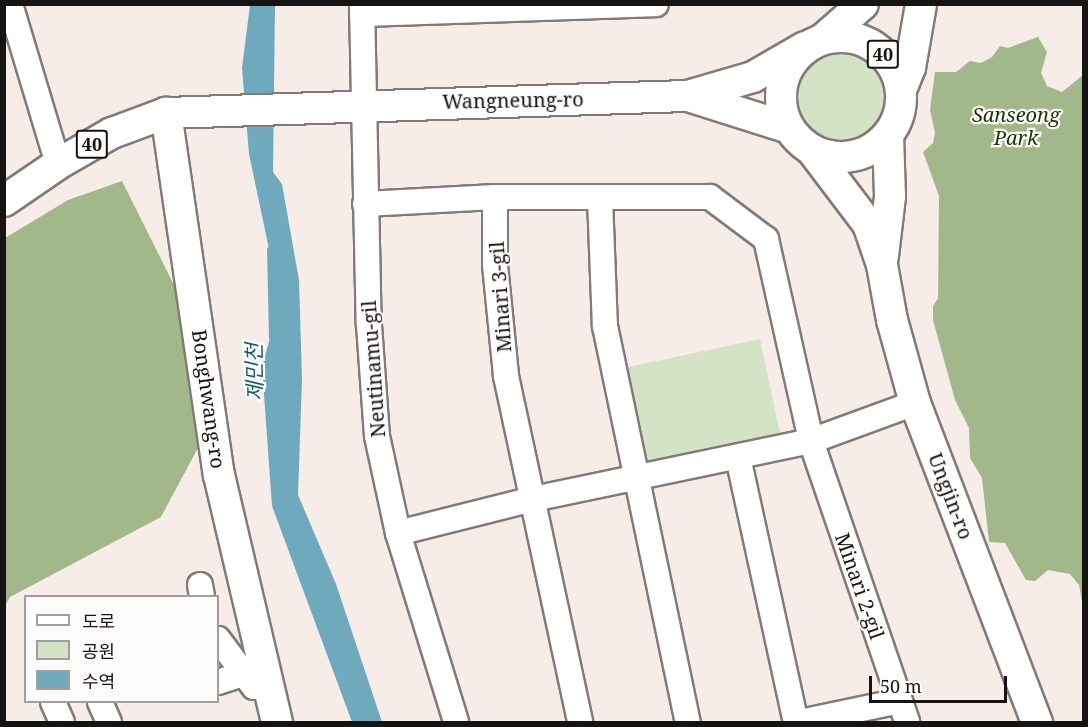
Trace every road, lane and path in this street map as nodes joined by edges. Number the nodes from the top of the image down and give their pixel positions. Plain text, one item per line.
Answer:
1 (10, 4) edge
2 (656, 4) edge
3 (862, 4) edge
4 (921, 4) edge
5 (587, 6) edge
6 (485, 7) edge
7 (362, 9) edge
8 (814, 43) junction
9 (901, 90) junction
10 (688, 96) junction
11 (350, 104) junction
12 (178, 111) junction
13 (789, 128) junction
14 (888, 135) junction
15 (811, 149) junction
16 (58, 164) junction
17 (495, 197) junction
18 (600, 198) junction
19 (4, 201) edge
20 (365, 204) junction
21 (882, 265) junction
22 (915, 403) junction
23 (811, 441) junction
24 (738, 457) junction
25 (636, 479) junction
26 (533, 499) junction
27 (398, 533) junction
28 (219, 640) edge
29 (255, 678) junction
30 (219, 682) edge
31 (53, 703) edge
32 (904, 712) edge
33 (62, 723) edge
34 (277, 723) edge
35 (456, 723) edge
36 (580, 723) edge
37 (688, 723) edge
38 (798, 723) edge
39 (1037, 723) edge

1 - 16 street
2 - 5 street
3 - 8 main road, 40
4 - 9 main road, 40
5 - 6 street
6 - 7 street
7 - 11 street, Neutinamu-gil
8 - 9 main road, 40
8 - 10 main road, 40
8 - 13 main road, 40
9 - 14 main road, 40
10 - 11 main road, Wangneung-ro / 40
10 - 13 main road, 40
11 - 12 main road, 40
11 - 20 street, Neutinamu-gil
12 - 16 main road, 40
12 - 29 main road, Bonghwang-ro
13 - 15 main road, 40
14 - 15 main road, 40
14 - 21 main road
15 - 21 main road
16 - 19 main road, 40
17 - 18 street
17 - 20 street
17 - 26 street, Minari 3-gil
18 - 23 street
18 - 25 street
20 - 27 street, Neutinamu-gil
21 - 22 main road, Ungjin-ro
22 - 23 street
22 - 39 main road, Ungjin-ro
23 - 24 street
23 - 32 street, Minari 2-gil
24 - 25 street
24 - 38 street, Minari 2-gil
25 - 26 street
25 - 37 street
26 - 27 street
26 - 36 street
27 - 35 street, Neutinamu-gil
28 - 29 street, Bonghwang-ro
29 - 30 street
29 - 34 main road, Bonghwang-ro
31 - 33 street
32 - 38 street, Minari 2-gil

